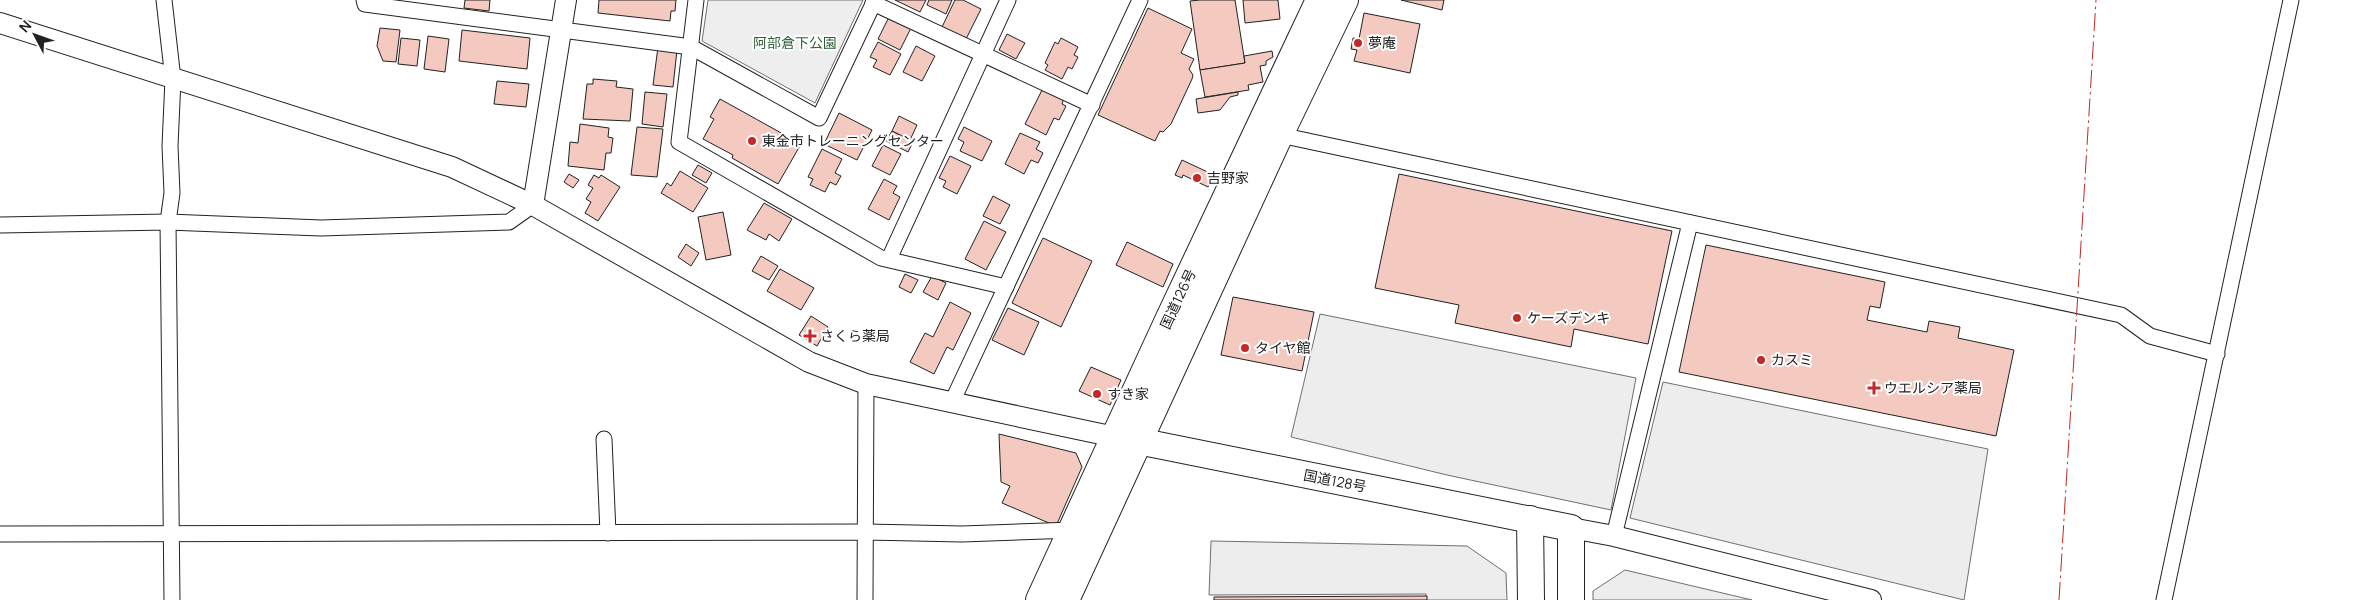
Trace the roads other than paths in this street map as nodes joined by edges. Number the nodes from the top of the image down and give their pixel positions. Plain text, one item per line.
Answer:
1 (164, 0) edge
2 (364, 0) edge
3 (566, 0) edge
4 (696, 0) edge
5 (1008, 0) edge
6 (1140, 0) edge
7 (1320, 0) edge
8 (1345, 0) edge
9 (2291, 0) edge
10 (874, 1) edge
11 (0, 23) edge
12 (562, 31) junction
13 (691, 47) junction
14 (984, 53) junction
15 (173, 79) junction
16 (1092, 105) junction
17 (1280, 135) junction
18 (533, 205) junction
19 (168, 222) junction
20 (1690, 224) junction
21 (0, 225) edge
22 (889, 259) junction
23 (1006, 287) junction
24 (2218, 354) junction
25 (866, 384) junction
26 (952, 402) junction
27 (604, 439) dead end
28 (1127, 439) junction
29 (1530, 519) junction
30 (1571, 528) junction
31 (1073, 530) junction
32 (866, 532) junction
33 (608, 533) junction
34 (0, 534) edge
35 (173, 534) junction
36 (1614, 536) junction
37 (172, 600) edge
38 (865, 600) edge
39 (1039, 600) edge
40 (1066, 600) edge
41 (1531, 600) edge
42 (1571, 600) edge
43 (1871, 600) edge
44 (2164, 600) edge

1 - 15 street
2 - 12 street
3 - 12 street
4 - 13 street
5 - 14 street
6 - 16 street
7 - 28 highway, 国道126号
8 - 17 highway, 国道126号
9 - 24 street
10 - 13 street
10 - 14 street
11 - 15 street
12 - 13 street
12 - 18 street
13 - 22 street
14 - 16 street
14 - 22 street
15 - 18 street
15 - 19 street
16 - 23 street
17 - 20 street
17 - 28 highway, 国道126号
18 - 19 street
18 - 25 street
19 - 21 street
19 - 35 street
20 - 24 street
20 - 36 street
22 - 23 street
23 - 26 street
24 - 44 street
25 - 26 street
25 - 32 street
26 - 28 street
27 - 33 street
28 - 29 highway, 国道128号
28 - 31 highway, 国道126号
28 - 40 highway, 国道126号
29 - 30 highway, 国道128号
29 - 41 highway
30 - 36 street
30 - 42 highway
31 - 32 street
31 - 39 highway, 国道126号
32 - 33 street
32 - 38 street
33 - 35 street
34 - 35 street
35 - 37 street
36 - 43 street

